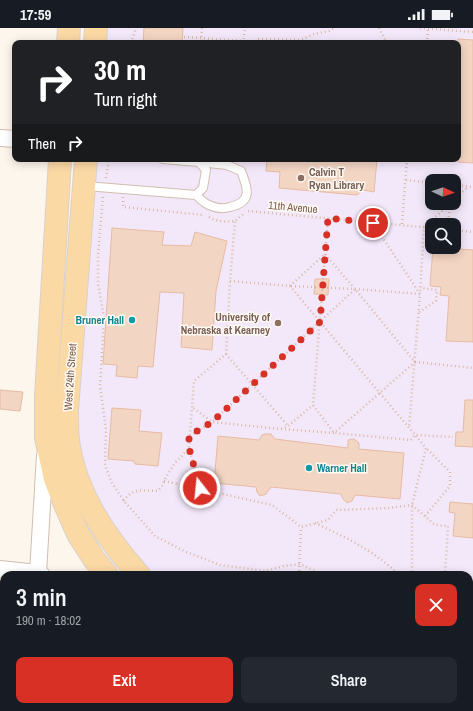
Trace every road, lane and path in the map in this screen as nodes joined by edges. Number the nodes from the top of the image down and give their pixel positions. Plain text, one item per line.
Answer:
1 (69, 28) edge
2 (96, 28) edge
3 (136, 28) edge
4 (202, 28) edge
5 (245, 28) edge
6 (334, 28) edge
7 (379, 28) edge
8 (420, 28) edge
9 (428, 29) edge
10 (473, 32) edge
11 (184, 38) dead end
12 (201, 38) junction
13 (68, 40) edge
14 (94, 40) edge
15 (132, 40) edge
16 (222, 40) edge
17 (243, 40) edge
18 (257, 40) edge
19 (302, 40) joint
20 (385, 40) edge
21 (427, 40) edge
22 (0, 138) edge
23 (12, 139) edge
24 (60, 162) edge
25 (106, 162) edge
26 (199, 162) joint
27 (407, 162) edge
28 (88, 177) edge
29 (406, 180) junction
30 (425, 182) edge
31 (461, 186) edge
32 (468, 187) junction
33 (473, 187) edge
34 (461, 194) edge
35 (196, 196) junction
36 (103, 197) junction
37 (110, 197) dead end
38 (116, 197) dead end
39 (443, 210) edge
40 (328, 218) junction
41 (235, 221) junction
42 (373, 223) junction
43 (402, 224) junction
44 (424, 227) junction
45 (461, 231) edge
46 (473, 232) edge
47 (325, 254) junction
48 (230, 281) junction
49 (290, 286) junction
50 (322, 287) junction
51 (420, 288) junction
52 (354, 289) junction
53 (420, 294) junction
54 (418, 312) junction
55 (320, 322) junction
56 (226, 354) junction
57 (415, 362) junction
58 (473, 368) edge
59 (252, 384) junction
60 (380, 392) junction
61 (313, 405) junction
62 (192, 407) junction
63 (212, 422) junction
64 (288, 426) junction
65 (409, 428) junction
66 (281, 429) junction
67 (334, 433) junction
68 (415, 434) junction
69 (189, 436) junction
70 (453, 437) dead end
71 (46, 438) junction
72 (189, 448) junction
73 (426, 448) junction
74 (164, 480) junction
75 (200, 488) junction
76 (124, 502) junction
77 (412, 505) junction
78 (425, 516) junction
79 (314, 523) junction
80 (301, 527) junction
81 (300, 564) junction
82 (0, 569) edge
83 (16, 571) edge
84 (40, 571) edge
85 (103, 571) edge
86 (135, 571) edge
87 (299, 571) edge
88 (315, 571) edge
89 (395, 571) edge
90 (412, 571) edge
91 (445, 571) edge

1 - 13 main road
2 - 14 main road
3 - 15 path
4 - 12 path
5 - 17 path
6 - 19 path
7 - 20 path
8 - 9 path
9 - 10 path
9 - 21 path
11 - 12 path
12 - 16 path
18 - 19 path
22 - 23 street
24 - 71 main road, West 24th Street
25 - 28 path
26 - 35 lane
26 - 35 lane
27 - 29 path
28 - 35 lane
28 - 36 path
28 - 86 main road, West 24th Street
29 - 30 path
29 - 43 path
31 - 32 path
32 - 33 path
32 - 34 path
36 - 37 path
36 - 76 path
38 - 41 path
39 - 44 path
40 - 41 path, 11th Avenue
40 - 42 path, 11th Avenue
40 - 47 path
41 - 48 path
42 - 43 path, 11th Avenue
42 - 53 path
43 - 44 path, 11th Avenue
44 - 51 path
45 - 46 path
47 - 49 path
47 - 50 path
47 - 52 path
48 - 49 path
48 - 56 path
49 - 50 path
49 - 55 path
50 - 52 path
50 - 55 path
51 - 53 path
51 - 54 path
52 - 53 path
52 - 55 path
52 - 57 path
53 - 54 path
54 - 57 path
55 - 59 path
55 - 60 path
55 - 61 path
56 - 59 path
56 - 62 path
57 - 58 path
57 - 60 path
57 - 65 path
59 - 63 path
59 - 64 path
60 - 65 path
60 - 67 path
61 - 64 path
61 - 67 path
62 - 63 path
62 - 69 path
63 - 66 path
63 - 69 path
64 - 66 path
65 - 68 path
66 - 67 path
67 - 68 path
68 - 70 path
68 - 73 path
69 - 72 path
71 - 84 street, West 24th Street
71 - 85 main road, West 24th Street
72 - 74 path
72 - 75 path
73 - 77 path
73 - 78 path
74 - 75 path
74 - 76 path
75 - 80 path
76 - 81 path
77 - 78 path
77 - 79 path
77 - 90 path
78 - 91 path
79 - 80 path
79 - 89 path
80 - 81 path
81 - 87 path
81 - 88 path
82 - 83 street

